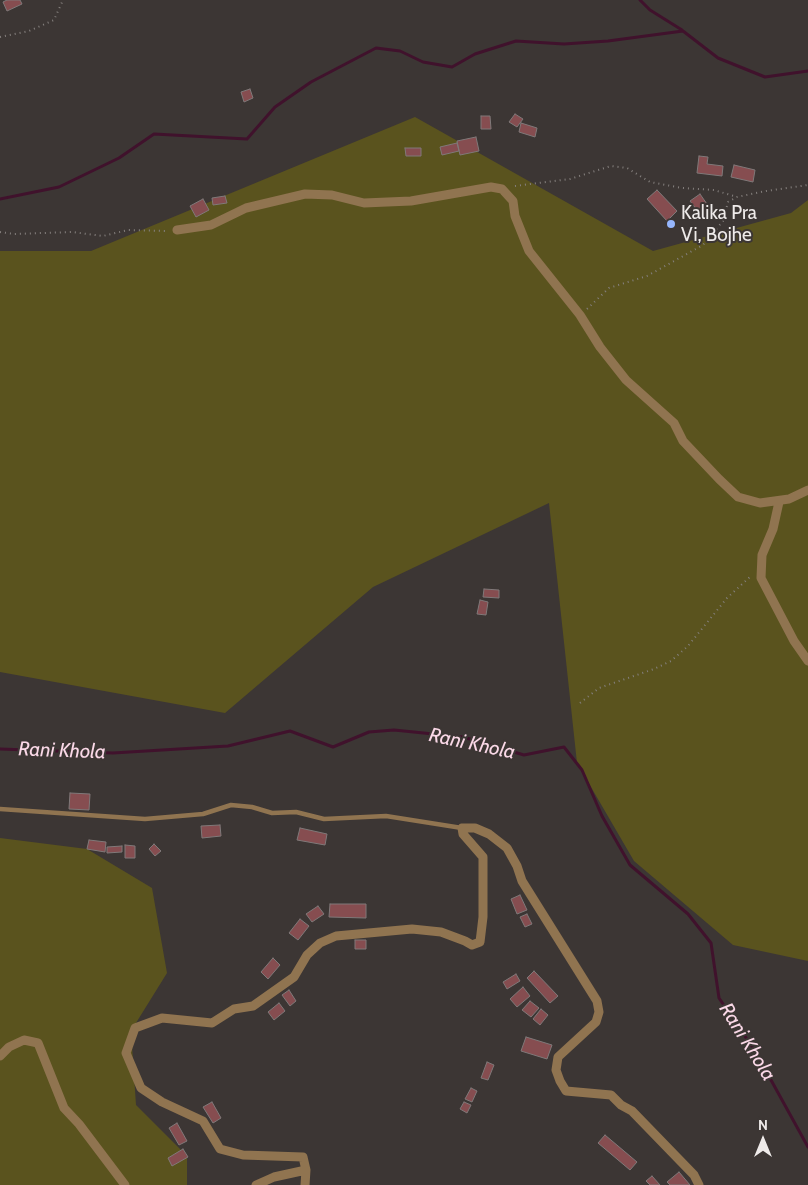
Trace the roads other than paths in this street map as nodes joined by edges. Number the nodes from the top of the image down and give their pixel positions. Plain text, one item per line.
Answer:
1 (177, 230) road end
2 (808, 490) edge
3 (779, 502) junction
4 (808, 661) edge
5 (0, 809) edge
6 (462, 828) junction
7 (0, 1056) edge
8 (306, 1170) junction
9 (125, 1185) edge
10 (256, 1185) edge
11 (306, 1185) edge
12 (699, 1185) edge

1 - 3 street
2 - 3 street
3 - 4 street
5 - 6 lane
6 - 8 street
6 - 12 street
7 - 9 street
8 - 10 street
8 - 11 street

